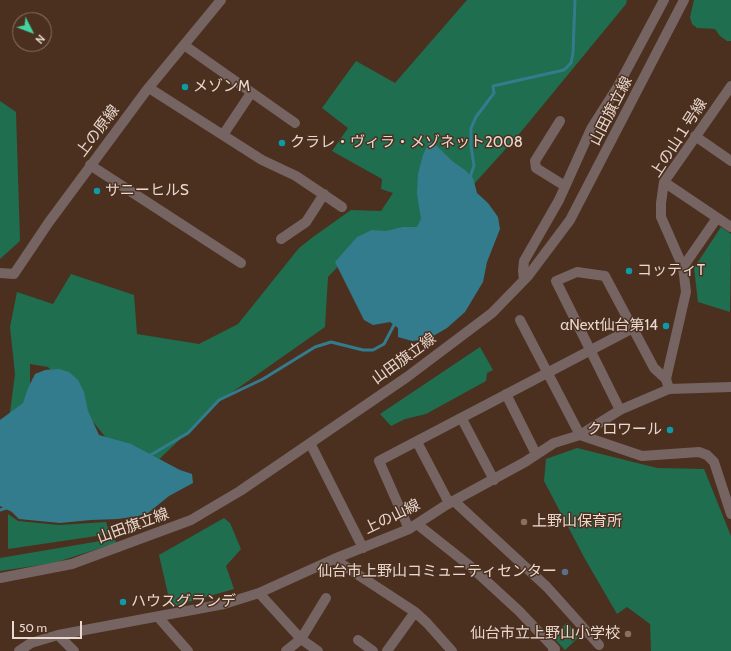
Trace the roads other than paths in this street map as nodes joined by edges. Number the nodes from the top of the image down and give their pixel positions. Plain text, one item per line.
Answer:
1 (221, 0) edge
2 (664, 0) edge
3 (684, 0) edge
4 (184, 45) junction
5 (149, 88) junction
6 (729, 92) edge
7 (251, 93) junction
8 (560, 121) dead end
9 (295, 123) dead end
10 (223, 135) junction
11 (695, 136) junction
12 (731, 161) edge
13 (90, 165) junction
14 (664, 182) junction
15 (565, 186) junction
16 (324, 194) junction
17 (342, 207) dead end
18 (717, 218) junction
19 (731, 227) edge
20 (281, 239) dead end
21 (241, 263) dead end
22 (683, 267) junction
23 (0, 273) edge
24 (524, 280) junction
25 (520, 320) dead end
26 (633, 328) junction
27 (590, 351) junction
28 (548, 373) junction
29 (668, 384) junction
30 (731, 387) edge
31 (506, 394) junction
32 (620, 410) junction
33 (462, 419) junction
34 (580, 435) junction
35 (417, 442) junction
36 (310, 443) junction
37 (536, 454) junction
38 (494, 480) junction
39 (729, 500) edge
40 (451, 502) junction
41 (731, 514) edge
42 (413, 526) junction
43 (363, 548) junction
44 (334, 559) junction
45 (0, 578) edge
46 (259, 593) junction
47 (326, 598) dead end
48 (415, 612) junction
49 (158, 617) junction
50 (58, 635) junction
51 (301, 639) junction
52 (358, 640) dead end
53 (599, 645) dead end
54 (19, 651) edge
55 (74, 651) edge
56 (188, 651) edge
57 (286, 651) edge
58 (318, 651) edge
59 (373, 651) edge
60 (387, 651) edge
61 (452, 651) edge
62 (553, 651) edge

1 - 4 street, 上の原線
2 - 15 street
3 - 24 street, 山田旗立線
4 - 5 street, 上の原線
4 - 7 street
5 - 10 street
5 - 13 street, 上の原線
6 - 11 street, 上の山１号線
7 - 9 street
7 - 10 street
8 - 15 street
10 - 16 street
11 - 12 street
11 - 14 street, 上の山１号線
13 - 21 street
13 - 23 street, 上の原線
14 - 18 street
14 - 22 street, 上の山１号線
15 - 24 street
16 - 17 street
16 - 20 street
18 - 19 street
18 - 22 street
22 - 29 street, 上の山１号線
24 - 36 street, 山田旗立線
25 - 28 street
26 - 27 street
26 - 27 street
26 - 29 street
27 - 28 street
27 - 32 street
28 - 31 street
28 - 34 street
29 - 30 street
29 - 32 street
31 - 33 street
31 - 37 street
32 - 34 street
33 - 35 street
33 - 38 street
34 - 37 street, 上の山線
34 - 39 street
35 - 40 street
35 - 42 street
36 - 43 street
36 - 45 street, 山田旗立線
37 - 38 street, 上の山線
38 - 40 street, 上の山線
39 - 41 street
40 - 42 street, 上の山線
40 - 53 street
42 - 43 street, 上の山線
42 - 62 street
43 - 44 street, 上の山線
44 - 46 street, 上の山線
44 - 48 street
46 - 49 street, 上の山線
46 - 51 street
47 - 51 street
48 - 60 street
48 - 61 street
49 - 50 street, 上の山線
49 - 56 street
50 - 54 street, 上の山線
50 - 55 street
51 - 57 street
51 - 58 street
52 - 59 street

